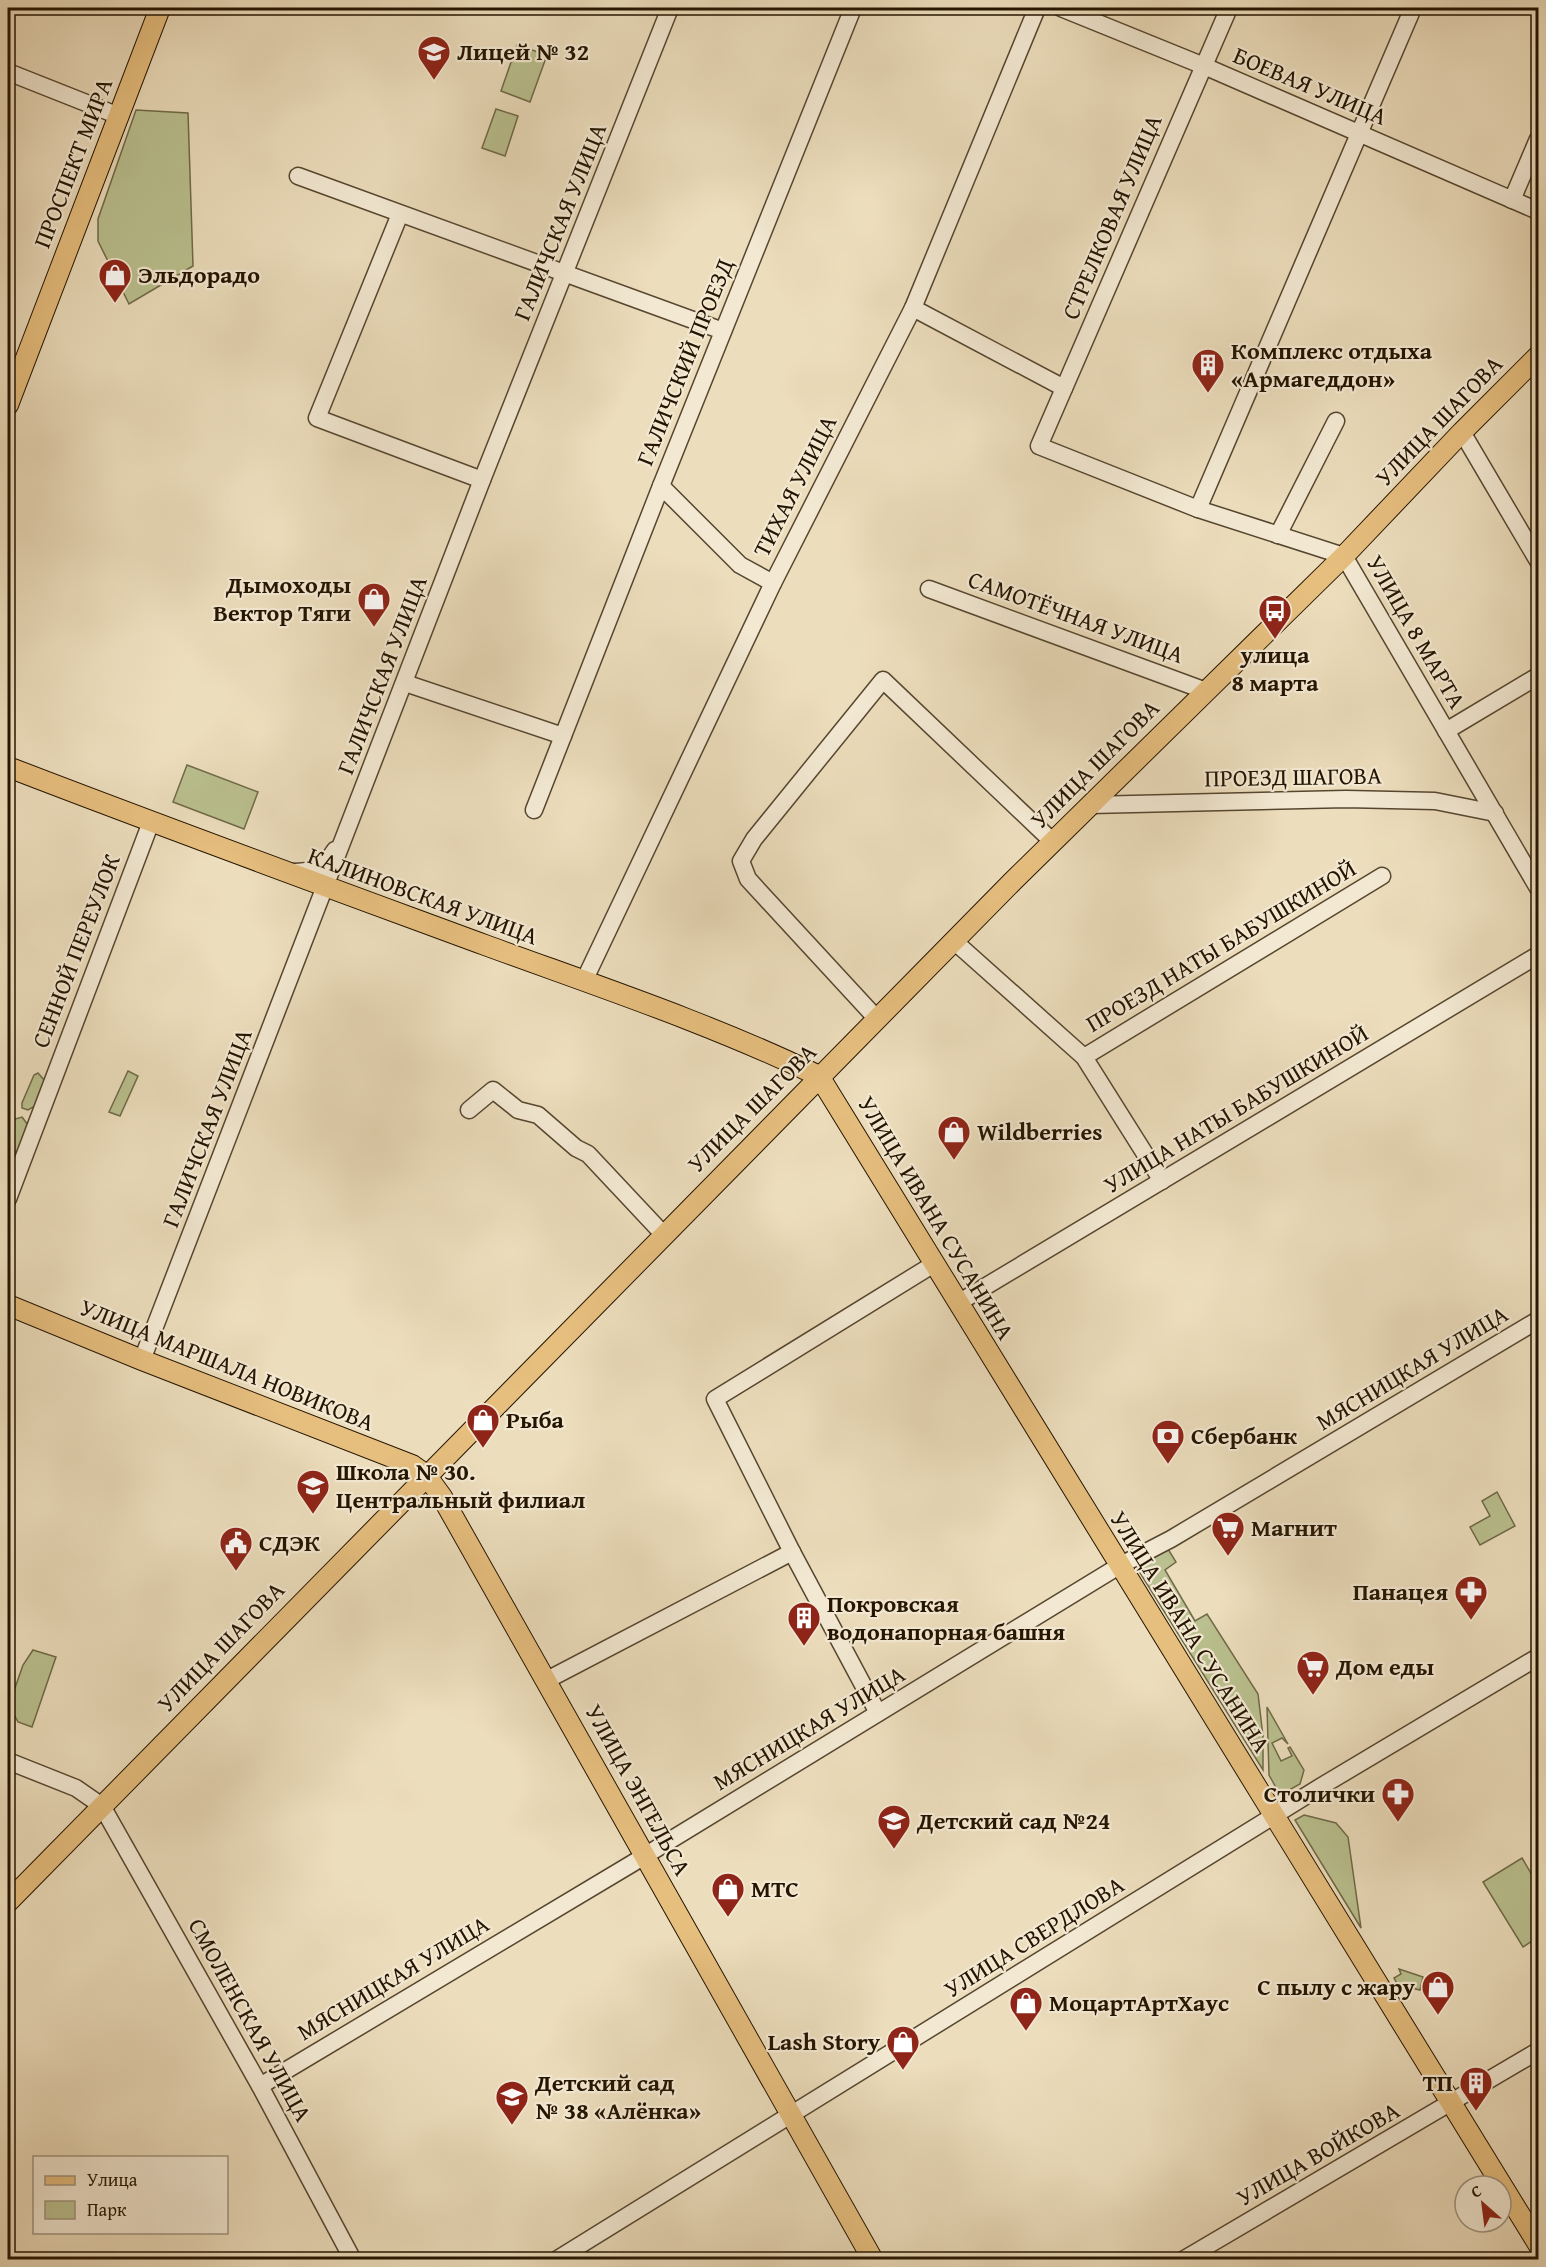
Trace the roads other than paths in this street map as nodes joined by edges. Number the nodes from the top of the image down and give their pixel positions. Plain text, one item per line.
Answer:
1 (160, 8) edge
2 (670, 8) edge
3 (853, 8) edge
4 (1037, 8) edge
5 (1061, 8) edge
6 (1229, 8) edge
7 (1413, 8) edge
8 (1204, 66) junction
9 (8, 72) edge
10 (119, 116) junction
11 (1357, 132) junction
12 (1539, 139) edge
13 (298, 176) dead end
14 (1512, 200) junction
15 (1539, 211) edge
16 (400, 214) junction
17 (566, 273) junction
18 (913, 308) junction
19 (723, 331) junction
20 (1539, 356) edge
21 (1064, 388) junction
22 (8, 405) edge
23 (1336, 421) dead end
24 (1462, 432) junction
25 (1039, 446) joint
26 (482, 480) junction
27 (661, 486) junction
28 (1198, 509) junction
29 (1278, 535) junction
30 (1344, 556) junction
31 (1539, 561) edge
32 (773, 583) junction
33 (929, 589) dead end
34 (1539, 676) edge
35 (405, 683) junction
36 (1206, 691) junction
37 (1446, 731) junction
38 (563, 736) junction
39 (8, 767) edge
40 (1090, 805) junction
41 (534, 810) dead end
42 (1495, 813) junction
43 (151, 822) junction
44 (345, 834) junction
45 (1053, 842) junction
46 (279, 871) junction
47 (1382, 876) dead end
48 (326, 887) junction
49 (1539, 888) edge
50 (954, 941) junction
51 (1539, 955) edge
52 (584, 981) junction
53 (877, 1019) junction
54 (1084, 1057) junction
55 (819, 1076) junction
56 (469, 1110) dead end
57 (1162, 1180) junction
58 (8, 1199) edge
59 (664, 1235) junction
60 (934, 1264) junction
61 (958, 1303) junction
62 (8, 1305) edge
63 (1539, 1320) edge
64 (142, 1360) junction
65 (426, 1474) junction
66 (792, 1552) junction
67 (1119, 1566) junction
68 (1539, 1658) edge
69 (547, 1680) junction
70 (878, 1713) junction
71 (8, 1761) edge
72 (102, 1806) junction
73 (1274, 1817) junction
74 (645, 1855) junction
75 (8, 1902) edge
76 (1539, 2051) edge
77 (260, 2086) junction
78 (1451, 2104) junction
79 (792, 2114) junction
80 (1539, 2244) edge
81 (353, 2259) edge
82 (556, 2259) edge
83 (873, 2259) edge
84 (1183, 2259) edge

1 - 10 main road, ПРОСПЕКТ МИРА
2 - 17 street, ГАЛИЧСКАЯ УЛИЦА
3 - 19 street, ГАЛИЧСКИЙ ПРОЕЗД
4 - 18 street, ТИХАЯ УЛИЦА
5 - 8 street, БОЕВАЯ УЛИЦА
6 - 8 street, СТРЕЛКОВАЯ УЛИЦА
7 - 11 street
8 - 11 street, БОЕВАЯ УЛИЦА
8 - 21 street, СТРЕЛКОВАЯ УЛИЦА
9 - 10 street
10 - 22 main road, ПРОСПЕКТ МИРА
11 - 14 street, БОЕВАЯ УЛИЦА
11 - 28 street
12 - 14 street
13 - 16 street
14 - 15 street, БОЕВАЯ УЛИЦА
16 - 17 street
16 - 26 street
17 - 19 street
17 - 26 street, ГАЛИЧСКАЯ УЛИЦА
18 - 21 street
18 - 32 street, ТИХАЯ УЛИЦА
19 - 27 street, ГАЛИЧСКИЙ ПРОЕЗД
20 - 24 main road, УЛИЦА ШАГОВА
21 - 25 street, СТРЕЛКОВАЯ УЛИЦА
23 - 29 street
24 - 30 main road, УЛИЦА ШАГОВА
24 - 31 street
25 - 28 street, УЛИЦА 8 МАРТА
26 - 35 street, ГАЛИЧСКАЯ УЛИЦА
27 - 32 street
27 - 38 street, ГАЛИЧСКИЙ ПРОЕЗД
28 - 29 street, УЛИЦА 8 МАРТА
29 - 30 street, УЛИЦА 8 МАРТА
30 - 36 main road, УЛИЦА ШАГОВА
30 - 37 street, УЛИЦА 8 МАРТА
32 - 52 street, ТИХАЯ УЛИЦА
33 - 36 street, САМОТЁЧНАЯ УЛИЦА
34 - 37 street
35 - 38 street
35 - 44 street, ГАЛИЧСКАЯ УЛИЦА
36 - 40 main road, УЛИЦА ШАГОВА
37 - 42 street, УЛИЦА 8 МАРТА
38 - 41 street, ГАЛИЧСКИЙ ПРОЕЗД
39 - 43 main road, КАЛИНОВСКАЯ УЛИЦА
40 - 42 street, ПРОЕЗД ШАГОВА
40 - 45 main road, УЛИЦА ШАГОВА
42 - 49 street, УЛИЦА 8 МАРТА
43 - 46 main road, КАЛИНОВСКАЯ УЛИЦА
43 - 58 street, СЕННОЙ ПЕРЕУЛОК
44 - 46 street
44 - 48 street, ГАЛИЧСКАЯ УЛИЦА
45 - 50 main road, УЛИЦА ШАГОВА
45 - 53 street
46 - 48 main road, КАЛИНОВСКАЯ УЛИЦА
47 - 54 street, ПРОЕЗД НАТЫ БАБУШКИНОЙ
48 - 52 main road, КАЛИНОВСКАЯ УЛИЦА
48 - 64 street, ГАЛИЧСКАЯ УЛИЦА
50 - 53 main road, УЛИЦА ШАГОВА
50 - 54 street
51 - 57 street, УЛИЦА НАТЫ БАБУШКИНОЙ
52 - 55 main road, КАЛИНОВСКАЯ УЛИЦА
53 - 55 main road, УЛИЦА ШАГОВА
54 - 57 street
55 - 59 main road, УЛИЦА ШАГОВА
55 - 60 main road, УЛИЦА ИВАНА СУСАНИНА
56 - 59 street
57 - 61 street, УЛИЦА НАТЫ БАБУШКИНОЙ
59 - 65 main road, УЛИЦА ШАГОВА
60 - 61 main road, УЛИЦА ИВАНА СУСАНИНА
60 - 66 street
61 - 67 main road, УЛИЦА ИВАНА СУСАНИНА
62 - 64 main road, УЛИЦА МАРШАЛА НОВИКОВА
63 - 67 street, МЯСНИЦКАЯ УЛИЦА
64 - 65 main road, УЛИЦА МАРШАЛА НОВИКОВА
65 - 69 main road, УЛИЦА ЭНГЕЛЬСА
65 - 72 main road, УЛИЦА ШАГОВА
66 - 69 street
66 - 70 street
67 - 70 street, МЯСНИЦКАЯ УЛИЦА
67 - 73 main road, УЛИЦА ИВАНА СУСАНИНА
68 - 73 street, УЛИЦА СВЕРДЛОВА
69 - 74 main road, УЛИЦА ЭНГЕЛЬСА
70 - 74 street, МЯСНИЦКАЯ УЛИЦА
71 - 72 street
72 - 75 main road, УЛИЦА ШАГОВА
72 - 77 street, СМОЛЕНСКАЯ УЛИЦА
73 - 78 main road, УЛИЦА ИВАНА СУСАНИНА
73 - 79 street, УЛИЦА СВЕРДЛОВА
74 - 77 street, МЯСНИЦКАЯ УЛИЦА
74 - 79 main road, УЛИЦА ЭНГЕЛЬСА
76 - 78 street, УЛИЦА ВОЙКОВА
77 - 81 street, СМОЛЕНСКАЯ УЛИЦА
78 - 80 main road, УЛИЦА ИВАНА СУСАНИНА
78 - 84 street, УЛИЦА ВОЙКОВА
79 - 82 street, УЛИЦА СВЕРДЛОВА
79 - 83 main road, УЛИЦА ЭНГЕЛЬСА

